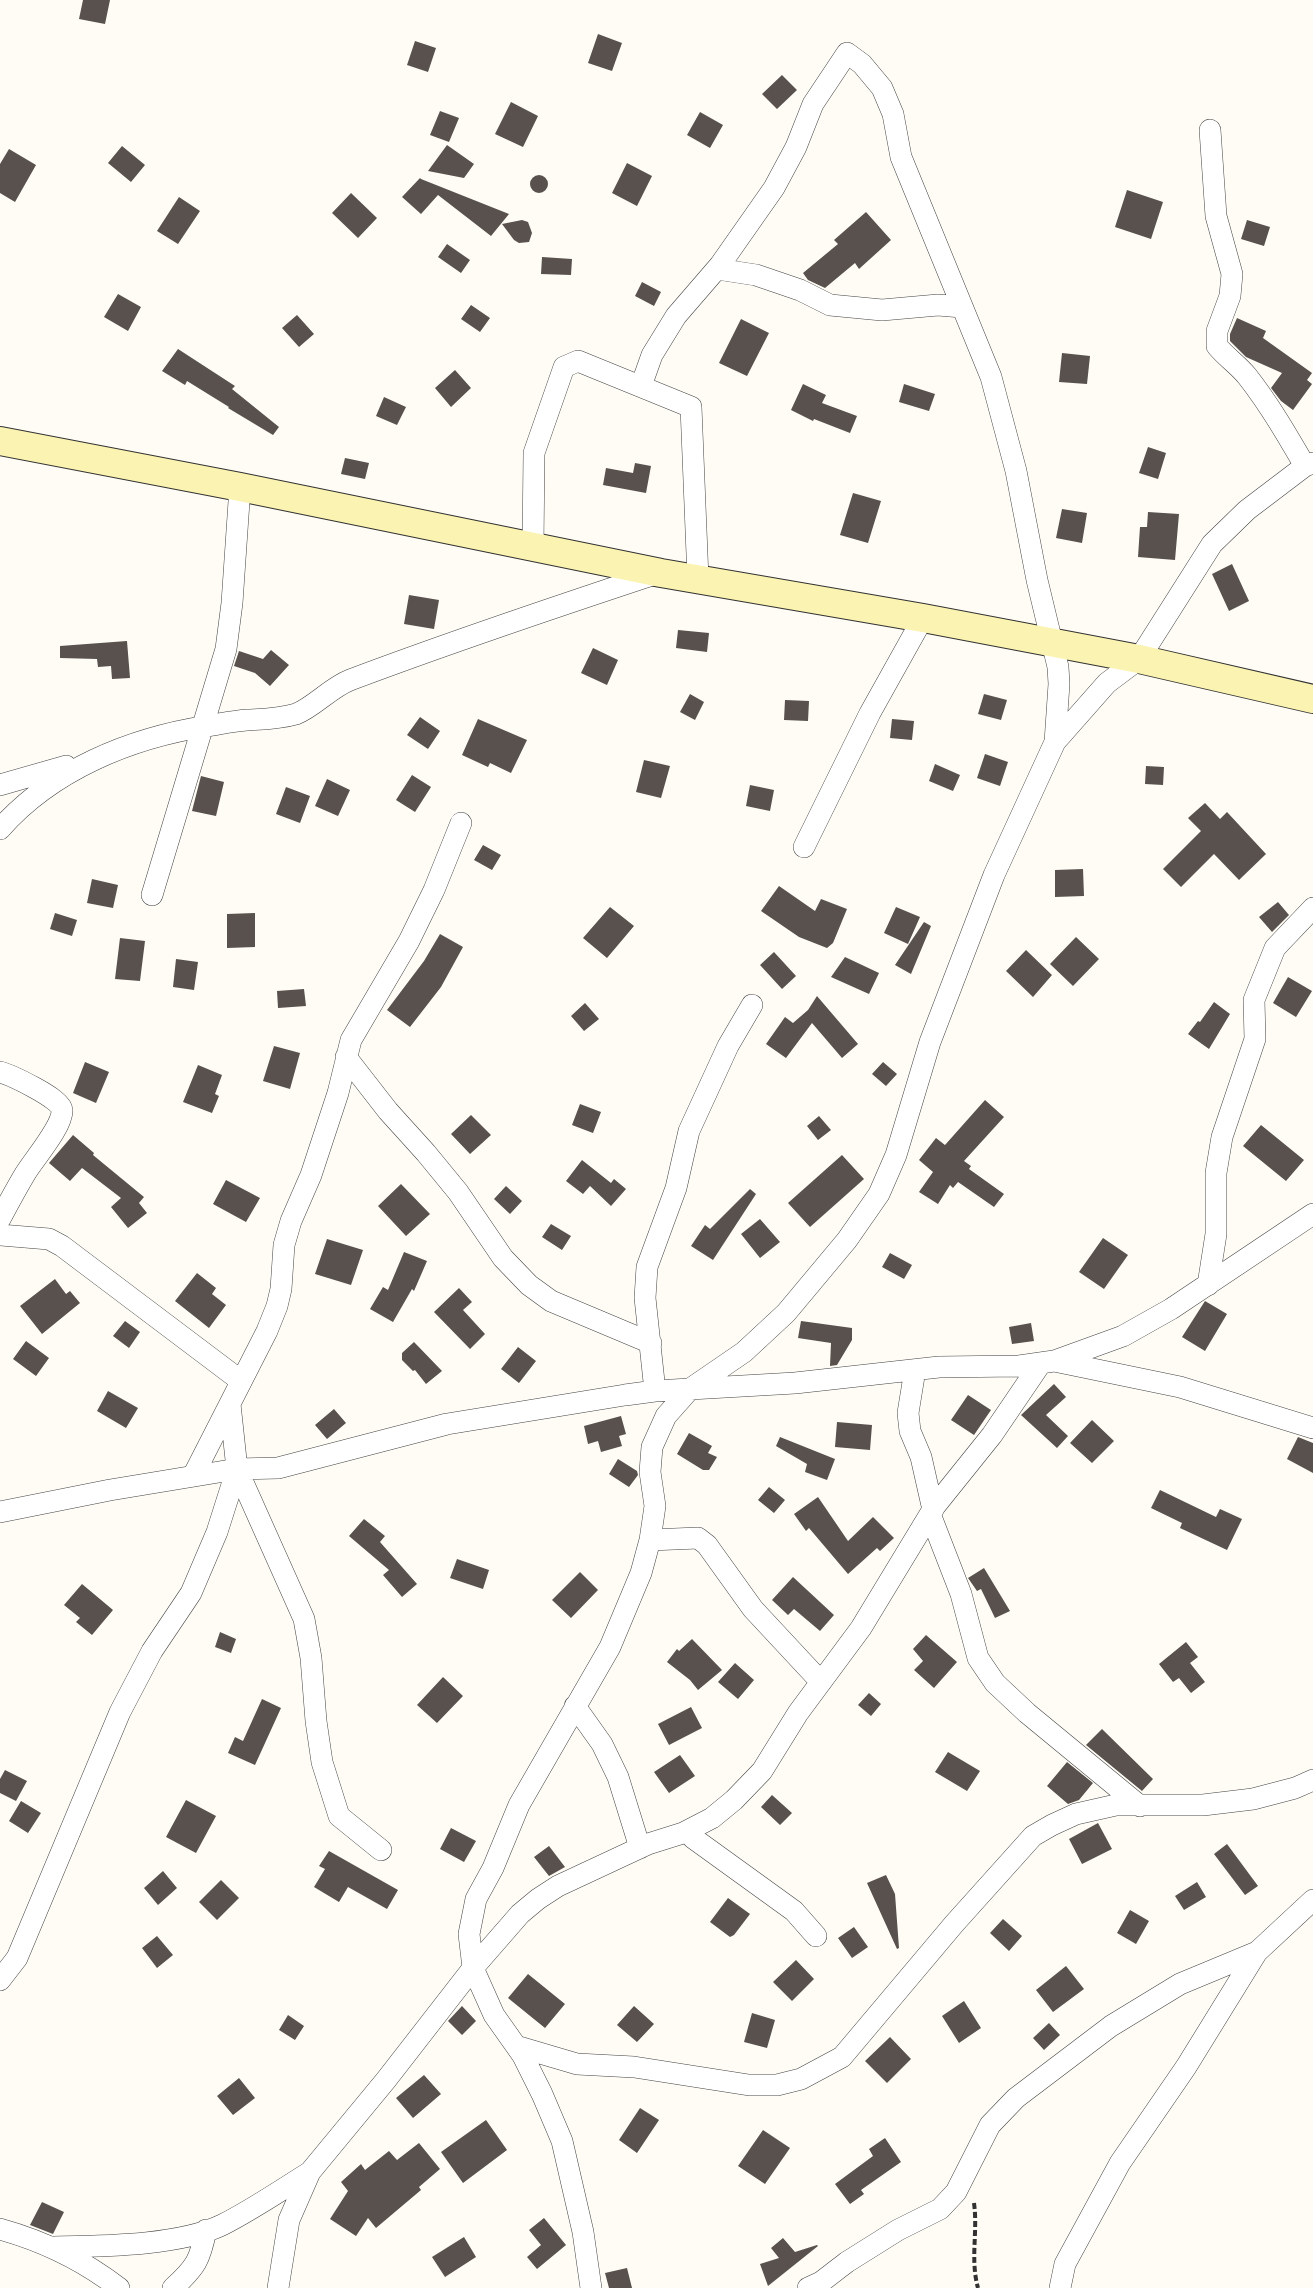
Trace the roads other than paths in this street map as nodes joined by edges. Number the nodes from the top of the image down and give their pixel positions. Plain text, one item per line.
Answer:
1 (1210, 130) dead end
2 (717, 269) junction
3 (962, 307) junction
4 (641, 386) junction
5 (0, 441) edge
6 (1309, 464) edge
7 (240, 487) junction
8 (532, 547) junction
9 (660, 573) junction
10 (698, 579) junction
11 (923, 618) junction
12 (1053, 643) junction
13 (1139, 659) junction
14 (1313, 699) edge
15 (202, 727) junction
16 (1055, 742) junction
17 (97, 758) junction
18 (0, 785) edge
19 (461, 823) dead end
20 (0, 829) edge
21 (804, 848) dead end
22 (152, 895) dead end
23 (1313, 908) edge
24 (752, 1005) dead end
25 (346, 1057) junction
26 (0, 1072) edge
27 (1313, 1214) edge
28 (0, 1219) edge
29 (0, 1235) edge
30 (1208, 1285) junction
31 (651, 1343) junction
32 (1047, 1362) junction
33 (915, 1370) junction
34 (241, 1381) junction
35 (690, 1389) junction
36 (655, 1391) junction
37 (230, 1403) junction
38 (1313, 1428) edge
39 (237, 1469) junction
40 (193, 1476) junction
41 (0, 1512) edge
42 (932, 1512) junction
43 (650, 1540) junction
44 (821, 1682) junction
45 (575, 1706) junction
46 (1313, 1780) edge
47 (1140, 1806) junction
48 (688, 1831) junction
49 (640, 1848) junction
50 (381, 1850) dead end
51 (1313, 1900) edge
52 (816, 1936) dead end
53 (1257, 1952) junction
54 (473, 1968) junction
55 (0, 1980) edge
56 (516, 2046) junction
57 (310, 2172) junction
58 (0, 2229) edge
59 (206, 2230) junction
60 (53, 2247) junction
61 (119, 2288) edge
62 (173, 2288) edge
63 (278, 2288) edge
64 (591, 2288) edge
65 (808, 2288) edge
66 (1060, 2288) edge

1 - 6 street
2 - 3 street
2 - 3 street
2 - 4 street
3 - 12 street
4 - 8 street
4 - 10 street
5 - 7 street
6 - 13 street
7 - 8 street
7 - 15 street
8 - 9 street
9 - 10 street
9 - 15 street
10 - 11 street
11 - 12 street
11 - 21 street
12 - 13 street
12 - 16 street
13 - 14 street
13 - 16 street
15 - 17 street
15 - 22 street
16 - 35 street
17 - 18 street
17 - 20 street
19 - 25 street
23 - 30 street
24 - 31 street
25 - 31 street
25 - 34 street
26 - 28 street
27 - 30 street
29 - 34 street
30 - 32 street
31 - 36 street
32 - 33 street
32 - 38 street
32 - 42 street
33 - 35 street
33 - 42 street
34 - 37 street
35 - 36 street
35 - 43 street
36 - 39 street
37 - 39 street
37 - 40 street
39 - 40 street
39 - 50 street
39 - 55 street
40 - 41 street
42 - 44 street
42 - 47 street
43 - 44 street
43 - 45 street
44 - 48 street
45 - 49 street
45 - 54 street
46 - 47 street
47 - 56 street
48 - 49 street
48 - 52 street
49 - 54 street
51 - 53 street
53 - 65 street
53 - 66 street
54 - 56 street
54 - 57 street
56 - 64 street
57 - 59 street
57 - 63 street
58 - 60 street
59 - 60 street
59 - 62 street
60 - 61 street

